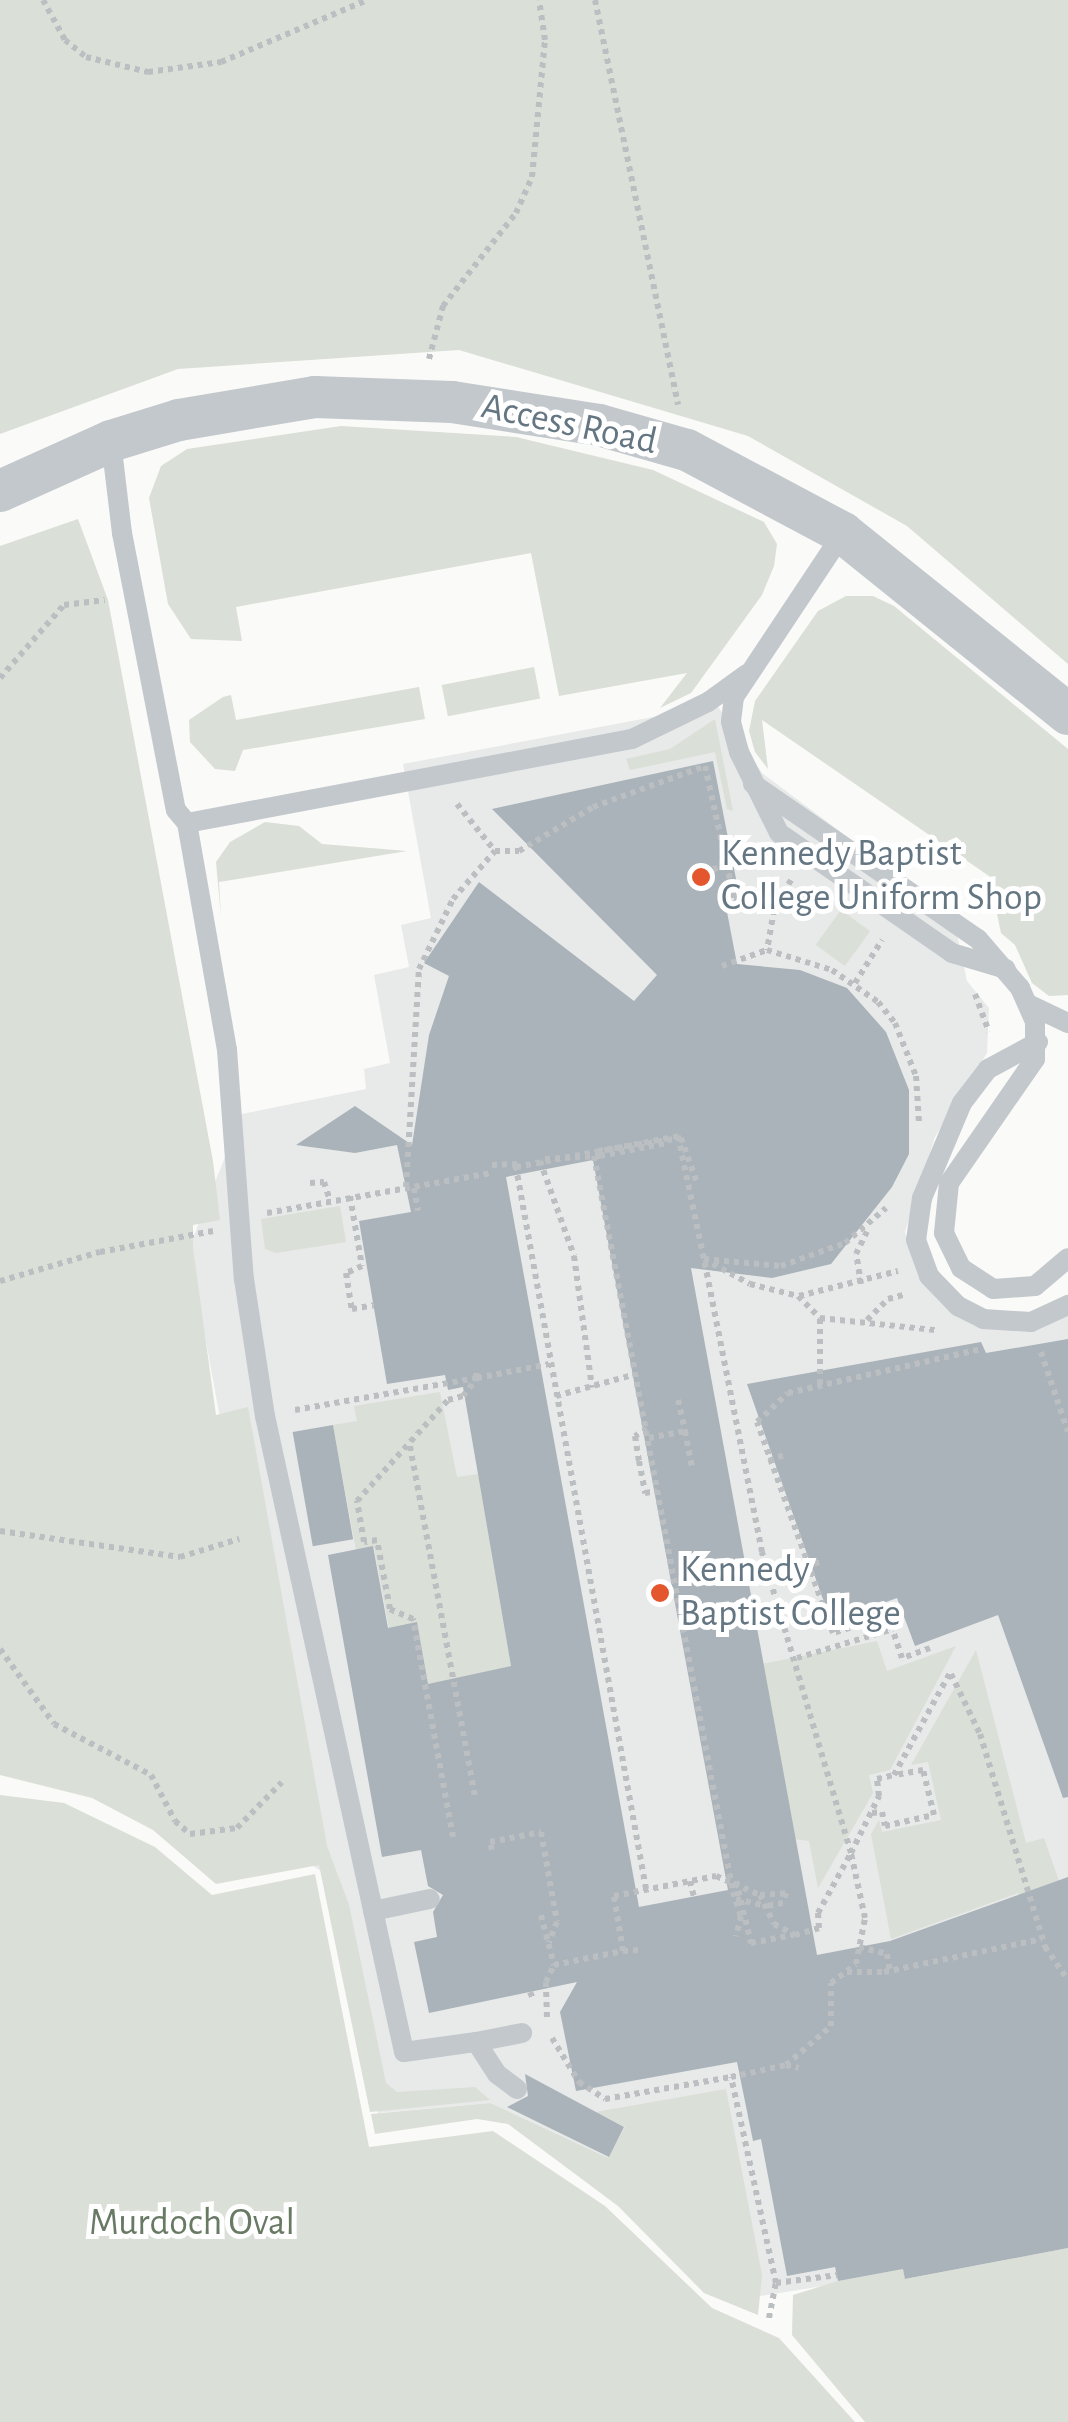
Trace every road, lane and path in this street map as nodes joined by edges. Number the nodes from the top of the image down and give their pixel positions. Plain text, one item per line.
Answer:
1 (43, 0) edge
2 (367, 0) edge
3 (540, 0) edge
4 (594, 0) edge
5 (426, 365) dead end
6 (682, 424) dead end
7 (111, 441) junction
8 (0, 490) edge
9 (843, 532) junction
10 (64, 605) dead end
11 (747, 674) junction
12 (0, 678) edge
13 (1068, 714) edge
14 (455, 798) dead end
15 (186, 822) junction
16 (495, 851) junction
17 (728, 866) junction
18 (703, 871) dead end
19 (888, 930) dead end
20 (767, 950) junction
21 (722, 966) dead end
22 (855, 983) junction
23 (1068, 1008) edge
24 (1043, 1021) edge
25 (916, 1140) dead end
26 (667, 1144) dead end
27 (597, 1156) junction
28 (540, 1161) junction
29 (516, 1167) junction
30 (491, 1168) junction
31 (696, 1180) dead end
32 (310, 1183) dead end
33 (410, 1187) junction
34 (350, 1196) junction
35 (895, 1196) dead end
36 (330, 1200) junction
37 (418, 1211) dead end
38 (272, 1212) dead end
39 (240, 1222) junction
40 (870, 1226) junction
41 (1068, 1258) edge
42 (704, 1259) junction
43 (877, 1278) dead end
44 (0, 1281) edge
45 (861, 1284) junction
46 (798, 1296) junction
47 (886, 1302) dead end
48 (374, 1305) dead end
49 (1068, 1305) edge
50 (820, 1318) junction
51 (867, 1320) junction
52 (893, 1322) dead end
53 (1034, 1332) dead end
54 (986, 1348) dead end
55 (549, 1364) junction
56 (477, 1374) junction
57 (632, 1375) dead end
58 (820, 1384) junction
59 (592, 1388) junction
60 (556, 1396) junction
61 (678, 1400) dead end
62 (264, 1416) junction
63 (647, 1428) dead end
64 (685, 1431) junction
65 (1068, 1432) edge
66 (649, 1438) dead end
67 (410, 1445) junction
68 (783, 1455) dead end
69 (769, 1461) junction
70 (692, 1466) dead end
71 (657, 1491) junction
72 (0, 1531) edge
73 (239, 1539) dead end
74 (822, 1562) dead end
75 (806, 1567) junction
76 (893, 1630) junction
77 (930, 1648) dead end
78 (0, 1649) edge
79 (796, 1658) junction
80 (894, 1776) junction
81 (282, 1782) dead end
82 (475, 1796) dead end
83 (872, 1814) junction
84 (453, 1837) dead end
85 (492, 1850) dead end
86 (851, 1853) junction
87 (690, 1881) junction
88 (736, 1881) junction
89 (646, 1889) junction
90 (760, 1895) junction
91 (694, 1897) dead end
92 (430, 1899) dead end
93 (736, 1899) junction
94 (372, 1911) junction
95 (540, 1915) dead end
96 (795, 1935) junction
97 (736, 1936) dead end
98 (1042, 1939) junction
99 (548, 1944) junction
100 (859, 1946) junction
101 (640, 1950) dead end
102 (623, 1951) junction
103 (554, 1965) junction
104 (890, 1971) junction
105 (846, 1972) junction
106 (1068, 1980) edge
107 (522, 2033) dead end
108 (476, 2042) junction
109 (786, 2065) junction
110 (798, 2068) dead end
111 (730, 2076) junction
112 (517, 2089) dead end
113 (836, 2275) dead end
114 (776, 2283) junction
115 (769, 2318) dead end

1 - 2 path
3 - 5 path
4 - 6 path
7 - 8 street, Access Road
7 - 9 street, Access Road
7 - 15 lane
9 - 11 lane
9 - 13 street, Access Road
10 - 12 path
11 - 15 lane
11 - 24 lane
14 - 16 path
15 - 39 lane
16 - 17 path
16 - 33 path
17 - 18 path
17 - 20 path
19 - 22 path
20 - 21 path
20 - 22 path
22 - 25 path
23 - 24 lane
24 - 41 lane
24 - 49 lane
26 - 27 path
27 - 30 path, bridge
27 - 31 path, bridge
27 - 71 path, bridge
28 - 29 path
28 - 42 path
28 - 59 path
29 - 30 path
29 - 55 path
30 - 33 path
32 - 36 path
33 - 34 path
33 - 37 path
34 - 36 path
34 - 48 path
35 - 40 path
36 - 38 path
39 - 44 path
39 - 62 lane
40 - 42 path
40 - 45 path
42 - 46 path
42 - 79 path
43 - 45 path
45 - 46 path
46 - 50 path
47 - 51 path
50 - 51 path
50 - 58 path
51 - 52 path
53 - 65 path
54 - 58 path
55 - 56 path
55 - 60 path
56 - 62 path
56 - 67 path
57 - 59 path
58 - 69 path
59 - 60 path
60 - 89 path
61 - 64 path, bridge
62 - 94 lane
63 - 71 path, bridge
64 - 66 path
64 - 70 path
67 - 82 path
67 - 84 path
68 - 69 path
69 - 75 path
71 - 93 path, bridge
72 - 73 path
74 - 75 path
75 - 76 path
76 - 77 path
76 - 79 path
78 - 81 path
79 - 86 path
80 - 83 path
80 - 83 path
80 - 98 path
83 - 86 path
85 - 99 path
86 - 96 path
86 - 100 path
87 - 88 path
87 - 89 path
87 - 91 path
88 - 90 path
88 - 96 path
89 - 102 path
90 - 93 path, bridge
90 - 96 path
92 - 94 lane
93 - 97 path
94 - 108 lane
95 - 99 path
98 - 104 path
98 - 106 path
99 - 103 path
100 - 104 path
100 - 105 path
101 - 102 path
102 - 103 path
103 - 111 path
104 - 105 path
105 - 109 path
107 - 108 lane
108 - 112 lane
109 - 110 path
109 - 111 path
111 - 114 path
113 - 114 path
114 - 115 path

